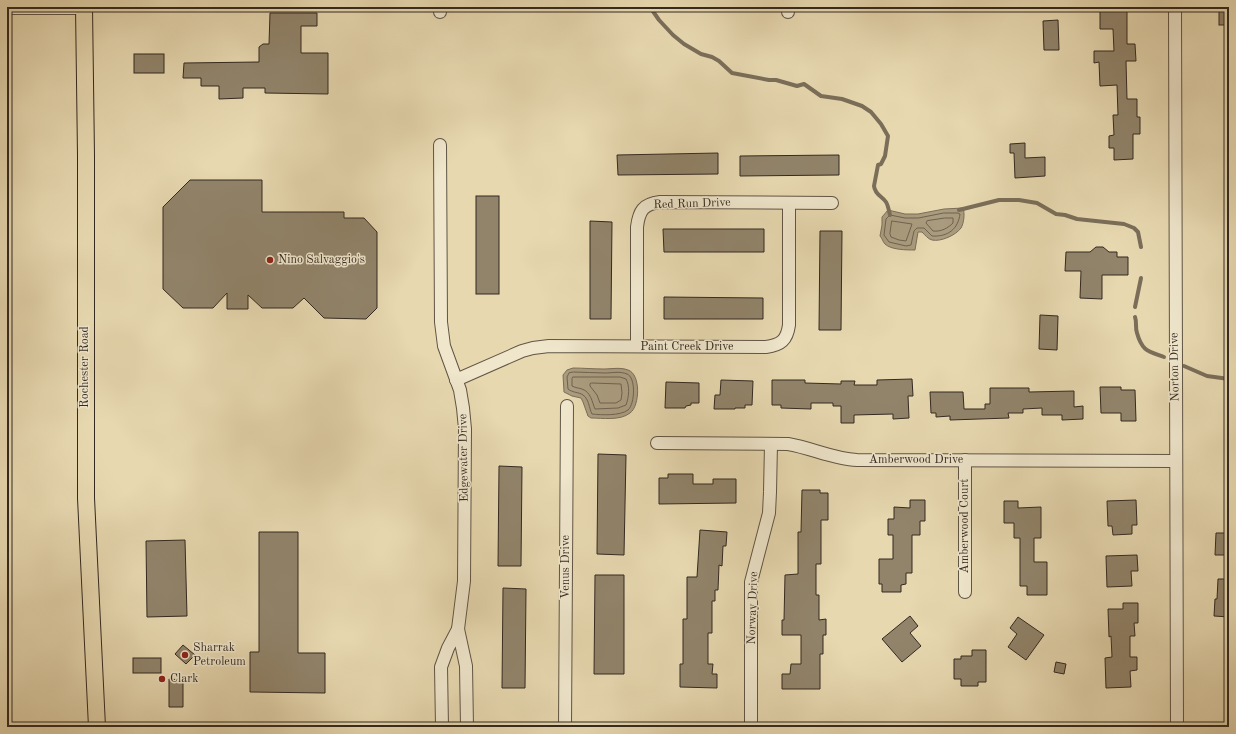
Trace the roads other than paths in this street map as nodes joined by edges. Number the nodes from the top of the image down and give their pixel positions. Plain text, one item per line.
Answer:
1 (84, 7) edge
2 (1175, 7) edge
3 (7, 8) edge
4 (440, 145) dead end
5 (789, 203) junction
6 (832, 203) dead end
7 (637, 346) junction
8 (456, 380) junction
9 (567, 406) dead end
10 (657, 442) dead end
11 (771, 444) junction
12 (965, 460) junction
13 (1176, 461) junction
14 (965, 592) dead end
15 (458, 629) junction
16 (96, 727) edge
17 (442, 727) edge
18 (467, 727) edge
19 (565, 727) edge
20 (750, 727) edge
21 (1177, 727) edge

1 - 3 street
1 - 16 main road, Rochester Road
2 - 13 street, Norton Drive
4 - 8 street, Edgewater Drive
5 - 6 street, Red Run Drive
5 - 7 street, Red Run Drive
5 - 7 street, Paint Creek Drive
7 - 8 street, Paint Creek Drive
8 - 15 street, Edgewater Drive
9 - 19 street, Venus Drive
10 - 11 street, Amberwood Drive
11 - 12 street, Amberwood Drive
11 - 20 street, Norway Drive
12 - 13 street, Amberwood Drive
12 - 14 street, Amberwood Court
13 - 21 street, Norton Drive
15 - 17 street, Edgewater Drive
15 - 18 street, Edgewater Drive

